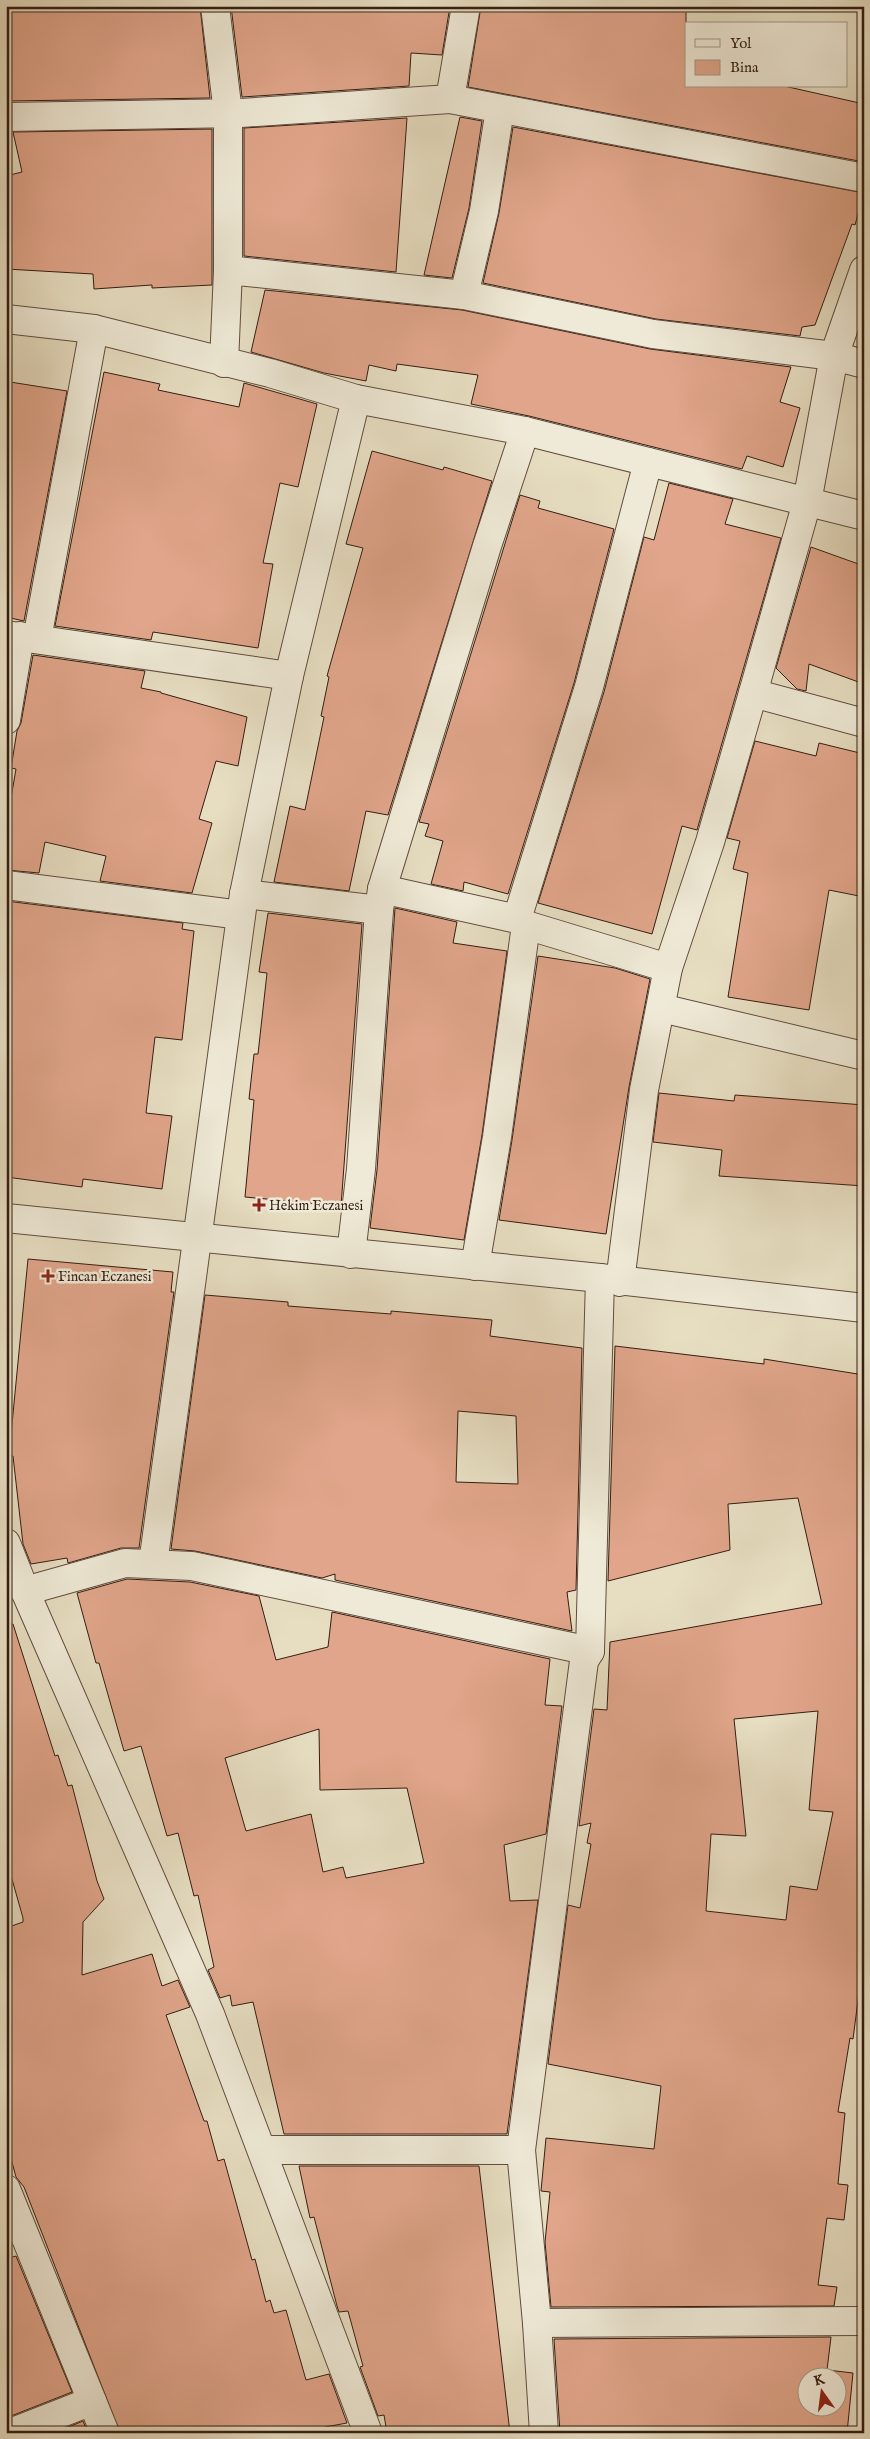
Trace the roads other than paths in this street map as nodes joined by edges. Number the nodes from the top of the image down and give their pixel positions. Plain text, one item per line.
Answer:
1 (215, 6) edge
2 (466, 6) edge
3 (450, 99) junction
4 (500, 108) junction
5 (228, 113) junction
6 (6, 118) edge
7 (864, 178) edge
8 (228, 270) junction
9 (864, 270) edge
10 (464, 295) junction
11 (6, 320) edge
12 (94, 329) junction
13 (834, 356) junction
14 (224, 363) junction
15 (864, 364) edge
16 (356, 399) junction
17 (525, 431) junction
18 (648, 462) junction
19 (807, 502) junction
20 (864, 516) edge
21 (21, 637) edge
22 (289, 676) junction
23 (754, 693) junction
24 (6, 720) edge
25 (864, 723) edge
26 (6, 884) edge
27 (380, 899) junction
28 (243, 904) junction
29 (521, 922) junction
30 (668, 968) junction
31 (661, 1008) junction
32 (864, 1056) edge
33 (6, 1218) edge
34 (197, 1237) junction
35 (351, 1254) junction
36 (475, 1266) junction
37 (610, 1280) junction
38 (864, 1308) edge
39 (6, 1543) edge
40 (152, 1564) junction
41 (25, 1591) junction
42 (590, 1651) junction
43 (262, 2150) junction
44 (521, 2150) junction
45 (6, 2188) edge
46 (864, 2322) edge
47 (538, 2323) junction
48 (92, 2401) junction
49 (10, 2433) edge
50 (105, 2433) edge
51 (368, 2433) edge
52 (544, 2433) edge

1 - 5 street
2 - 3 street
3 - 4 street
3 - 5 street
4 - 7 street
4 - 10 street
5 - 6 street
5 - 8 street
8 - 10 street
8 - 14 street
9 - 13 street
10 - 13 street
11 - 12 street
12 - 14 street
12 - 21 street
13 - 15 street
13 - 19 street
14 - 16 street
16 - 17 street
16 - 22 street
17 - 18 street
17 - 27 street
18 - 19 street
18 - 29 street
19 - 20 street
19 - 23 street
21 - 22 street
21 - 24 street
22 - 28 street
23 - 25 street
23 - 30 street
26 - 28 street
27 - 28 street
27 - 29 street
27 - 35 street
28 - 34 street
29 - 30 street
29 - 36 street
30 - 31 street
31 - 32 street
31 - 37 street
33 - 34 street
34 - 35 street
34 - 40 street
35 - 36 street
36 - 37 street
37 - 38 street
37 - 42 street
39 - 41 street
40 - 41 street
40 - 42 street
41 - 43 street
42 - 44 street
43 - 44 street
43 - 51 street
44 - 47 street
45 - 48 street
46 - 47 street
47 - 52 street
48 - 49 street
48 - 50 street

